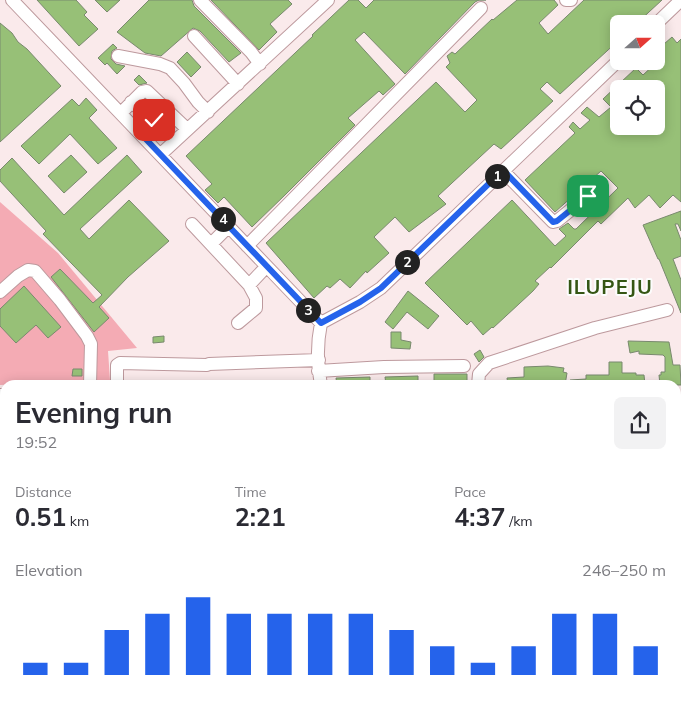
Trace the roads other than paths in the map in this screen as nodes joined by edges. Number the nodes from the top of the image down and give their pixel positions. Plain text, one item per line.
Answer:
1 (12, 0) edge
2 (200, 0) edge
3 (328, 0) edge
4 (566, 0) edge
5 (570, 0) edge
6 (681, 0) edge
7 (481, 8) dead end
8 (665, 15) edge
9 (194, 36) dead end
10 (118, 56) dead end
11 (260, 64) junction
12 (610, 69) edge
13 (238, 84) junction
14 (131, 102) junction
15 (208, 112) junction
16 (121, 113) junction
17 (174, 118) junction
18 (154, 120) junction
19 (187, 129) junction
20 (140, 133) junction
21 (161, 154) junction
22 (503, 170) junction
23 (588, 196) dead end
24 (192, 224) dead end
25 (229, 226) junction
26 (211, 244) junction
27 (247, 246) junction
28 (266, 267) junction
29 (249, 285) junction
30 (0, 292) edge
31 (667, 310) dead end
32 (238, 323) dead end
33 (320, 328) junction
34 (319, 365) junction
35 (464, 366) dead end
36 (90, 380) edge
37 (117, 380) edge
38 (320, 380) edge
39 (478, 380) edge

1 - 16 street
2 - 11 street
3 - 11 street
4 - 5 street
6 - 8 street
7 - 27 street
9 - 13 street
10 - 15 street
11 - 13 street
12 - 22 street
13 - 15 street
14 - 16 street
14 - 17 street
14 - 18 street
15 - 19 street
16 - 20 street
17 - 18 street
17 - 19 street
18 - 20 street
19 - 21 street
20 - 21 street
21 - 25 street
22 - 23 street
22 - 33 street
24 - 26 street
25 - 26 street
25 - 27 street
26 - 29 street
27 - 28 street
28 - 29 street
28 - 33 street
29 - 32 street
30 - 36 street
31 - 39 street
33 - 34 street
34 - 35 street
34 - 37 street
34 - 38 street

